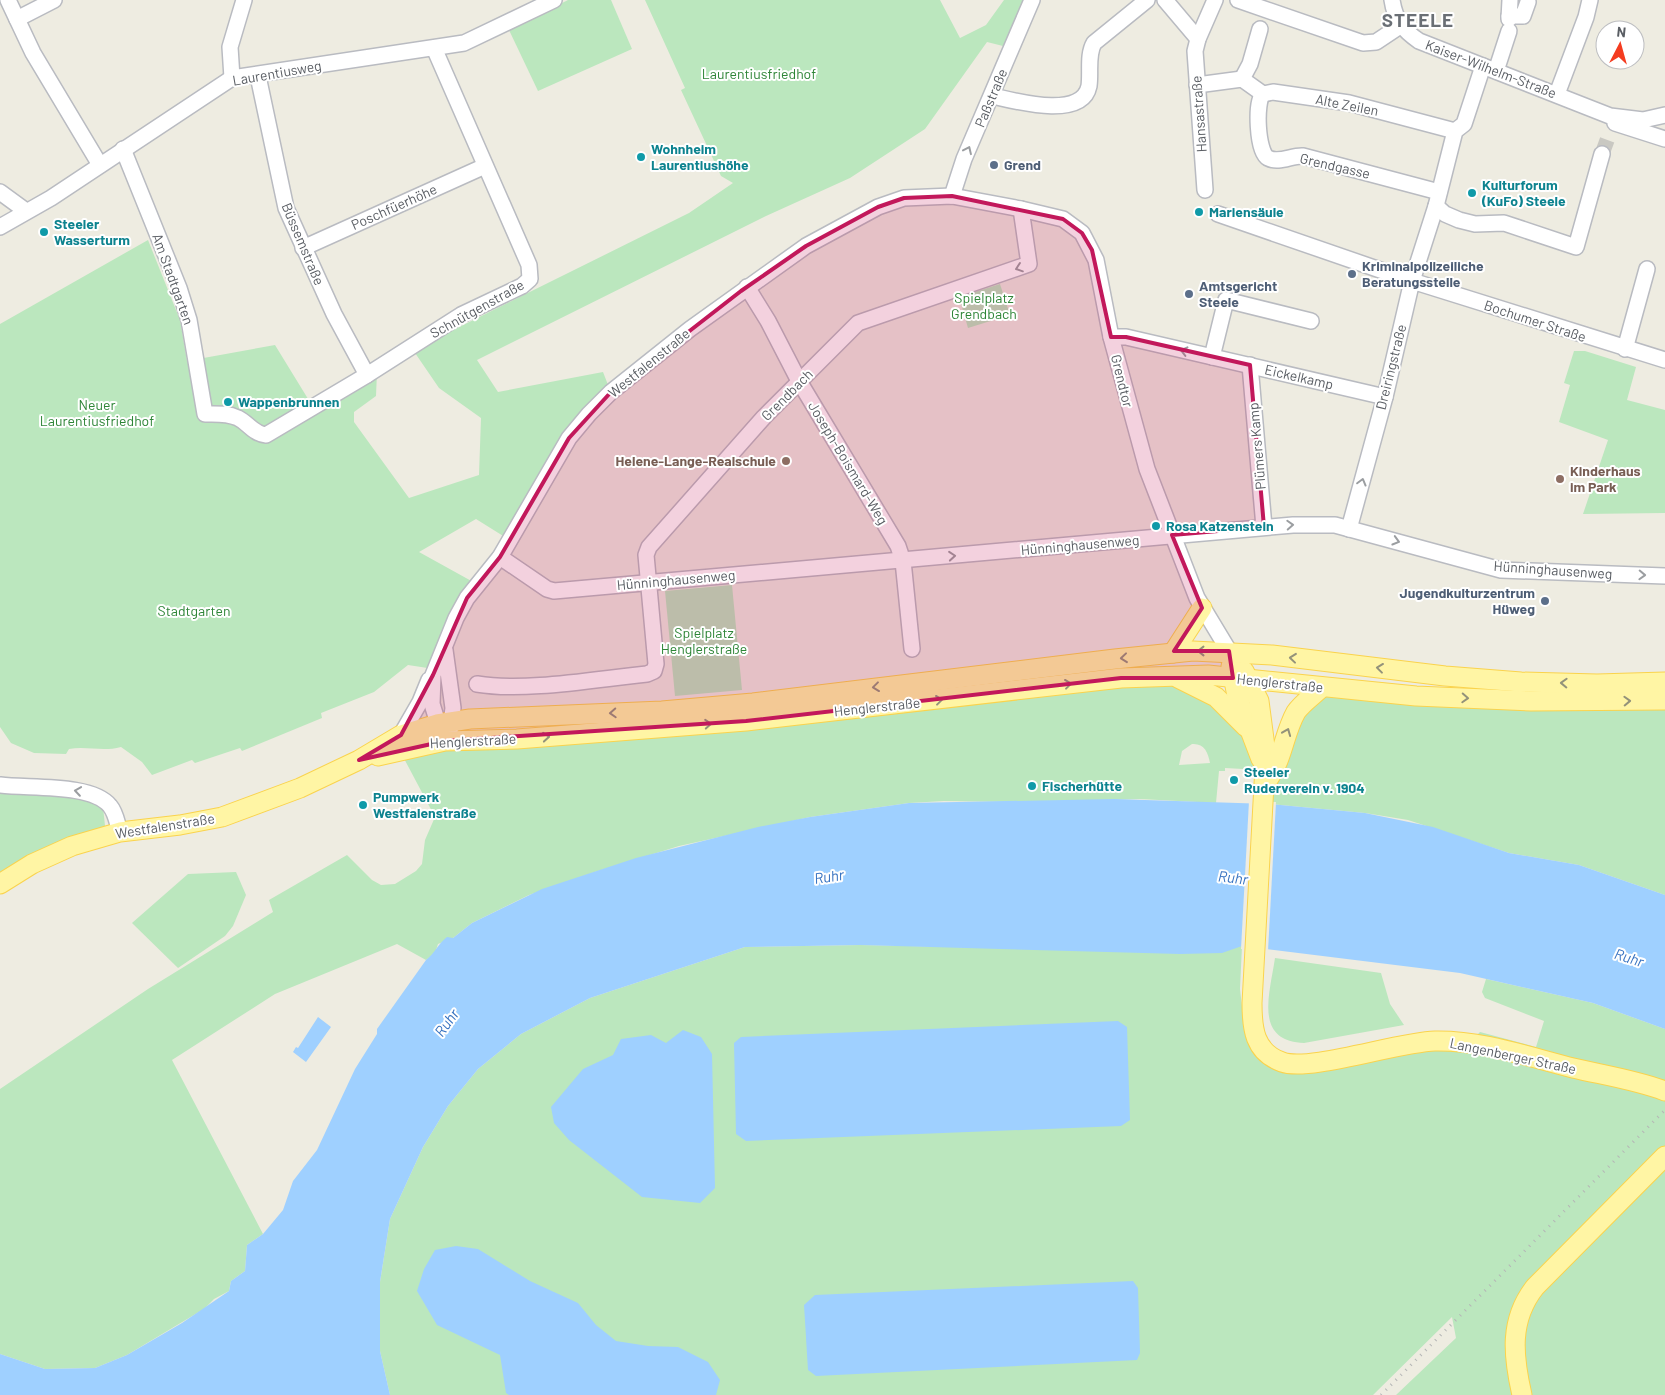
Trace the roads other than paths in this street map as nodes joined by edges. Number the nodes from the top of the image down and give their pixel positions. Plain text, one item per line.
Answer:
1 (8, 0) edge
2 (54, 0) edge
3 (244, 0) edge
4 (554, 0) edge
5 (1032, 0) edge
6 (1147, 0) edge
7 (1165, 0) edge
8 (1238, 0) edge
9 (1392, 0) edge
10 (1510, 0) edge
11 (1590, 0) edge
12 (1529, 1) edge
13 (1214, 2) edge
14 (17, 19) junction
15 (1262, 21) junction
16 (1509, 22) junction
17 (1400, 26) junction
18 (1198, 39) junction
19 (434, 48) junction
20 (1490, 68) junction
21 (258, 76) junction
22 (232, 78) junction
23 (1242, 79) junction
24 (1197, 85) junction
25 (1263, 94) junction
26 (1557, 94) junction
27 (993, 96) junction
28 (1665, 116) edge
29 (1611, 124) junction
30 (1455, 131) junction
31 (1661, 137) edge
32 (123, 149) junction
33 (1602, 154) tunnel mouth
34 (100, 165) junction
35 (485, 166) junction
36 (1206, 190) dead end
37 (0, 192) edge
38 (952, 196) junction
39 (1438, 199) junction
40 (1022, 209) junction
41 (26, 211) junction
42 (1218, 214) dead end
43 (0, 227) edge
44 (303, 248) junction
45 (1647, 269) dead end
46 (1412, 281) junction
47 (747, 287) junction
48 (1310, 321) dead end
49 (1111, 338) junction
50 (1626, 349) junction
51 (1212, 357) junction
52 (1665, 360) edge
53 (1250, 366) junction
54 (366, 375) junction
55 (799, 381) junction
56 (1385, 397) junction
57 (205, 414) joint
58 (1264, 527) junction
59 (1349, 529) junction
60 (1172, 535) junction
61 (500, 557) junction
62 (904, 561) junction
63 (1665, 576) edge
64 (648, 582) junction
65 (1202, 608) junction
66 (445, 646) junction
67 (912, 649) dead end
68 (1229, 652) junction
69 (1173, 653) junction
70 (1257, 654) junction
71 (434, 675) junction
72 (1241, 675) junction
73 (1174, 676) junction
74 (1665, 682) edge
75 (477, 684) dead end
76 (1322, 687) junction
77 (1665, 700) edge
78 (451, 723) junction
79 (1250, 730) junction
80 (401, 734) junction
81 (359, 760) junction
82 (1265, 766) junction
83 (0, 785) edge
84 (1265, 792) junction
85 (118, 824) junction
86 (0, 884) edge
87 (1665, 1091) edge
88 (1665, 1156) edge
89 (1522, 1395) edge

1 - 14 street
2 - 14 street
3 - 22 street
4 - 19 street, Laurentiusweg
5 - 27 street, Paßstraße
6 - 27 street
7 - 18 street
8 - 15 street
9 - 17 street
10 - 16 street, Dreiringstraße
11 - 26 street
12 - 16 street
13 - 18 street, Hansastraße
14 - 34 street
15 - 17 street
15 - 23 street
16 - 20 street, Dreiringstraße
17 - 20 street, Kaiser-Wilhelm-Straße
18 - 24 street, Hansastraße
19 - 21 street, Laurentiusweg
19 - 35 street, Schnütgenstraße
20 - 26 street, Kaiser-Wilhelm-Straße
20 - 30 street, Dreiringstraße
21 - 22 street, Laurentiusweg
21 - 44 street, Büssemstraße
22 - 32 street, Laurentiusweg
23 - 24 street
23 - 25 street
24 - 36 street, Hansastraße
25 - 30 street, Alte Zeilen
25 - 39 street, Grendgasse
26 - 29 street, Kaiser-Wilhelm-Straße
38 -> 27 street, Paßstraße
28 - 29 street, Kaiser-Wilhelm-Straße
29 - 31 street, Kaiser-Wilhelm-Straße
30 - 39 street, Dreiringstraße
32 - 34 street, Laurentiusweg
32 - 57 street, Am Stadtgarten
33 - 39 street
34 - 41 street, Laurentiusweg
35 - 44 street, Poschfüerhöhe
35 - 54 street, Schnütgenstraße
37 - 41 street
38 - 40 street, Grendtor
38 - 47 street, Westfalenstraße
39 - 46 street, Dreiringstraße
40 - 49 street, Grendtor
40 -> 55 street, Grendbach
41 - 43 street, Laurentiusweg
42 - 46 street, Bochumer Straße
44 - 54 street, Büssemstraße
45 - 50 street
46 - 50 street, Bochumer Straße
46 - 56 street, Dreiringstraße
47 - 55 street, Joseph-Boismard-Weg
47 - 61 street, Westfalenstraße
48 - 51 street
51 -> 49 street, Eickelkamp
49 - 60 street, Grendtor
50 - 52 street, Bochumer Straße
51 - 53 street, Eickelkamp
53 - 56 street, Eickelkamp
53 - 58 street, Plümers Kamp
54 - 57 street, Schnütgenstraße
55 - 62 street, Joseph-Boismard-Weg
55 - 64 street, Grendbach
59 -> 56 street, Dreiringstraße
58 -> 59 street, Hünninghausenweg
58 - 60 street, Hünninghausenweg
59 -> 63 street, Hünninghausenweg
62 -> 60 street, Hünninghausenweg
60 - 65 street, Grendtor
61 - 64 street, Hünninghausenweg
61 - 66 street, Westfalenstraße
62 - 64 street, Hünninghausenweg
62 - 67 street, Joseph-Boismard-Weg
64 - 75 street, Grendbach
65 - 68 street, Grendtor
65 - 69 main road
66 - 71 street, Westfalenstraße
66 - 78 street
68 -> 69 main road, Henglerstraße
68 - 70 main road, Henglerstraße
68 - 72 main road
69 -> 78 main road, Henglerstraße
70 - 72 main road
74 -> 70 main road, Henglerstraße
71 - 78 street, Westfalenstraße
71 - 80 street, Westfalenstraße
72 - 73 main road, Henglerstraße
72 - 76 main road, Henglerstraße
72 - 79 main road
72 - 82 main road, Langenberger Straße
78 -> 73 main road, Henglerstraße
73 - 79 main road
76 -> 77 main road, Henglerstraße
84 -> 76 main road
78 - 80 main road, Henglerstraße
78 - 81 main road, Henglerstraße
79 - 82 main road
80 - 81 main road, Henglerstraße
81 - 85 main road, Westfalenstraße
82 - 84 main road, Langenberger Straße
85 -> 83 street
84 - 87 main road, Langenberger Straße
85 - 86 main road, Westfalenstraße
88 - 89 main road

